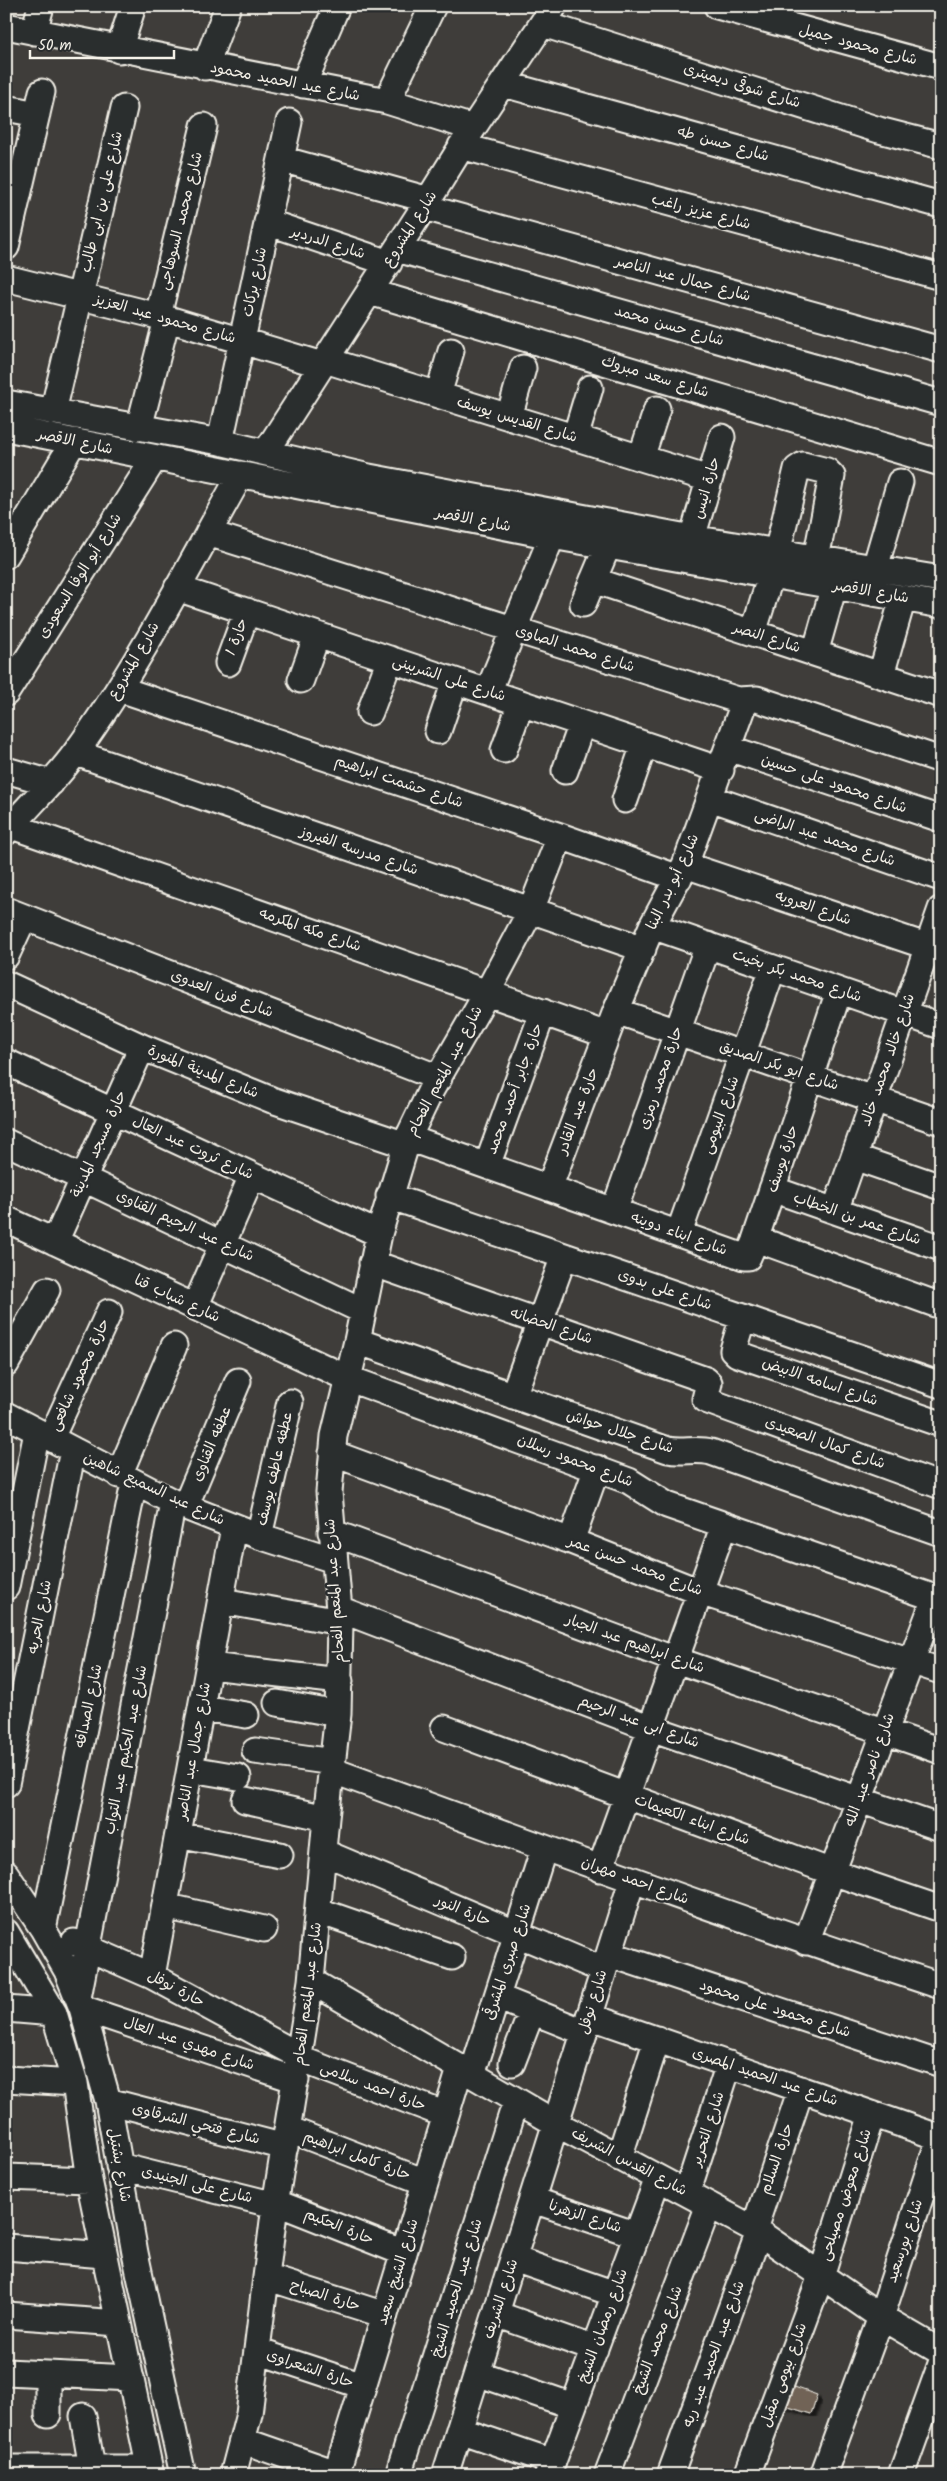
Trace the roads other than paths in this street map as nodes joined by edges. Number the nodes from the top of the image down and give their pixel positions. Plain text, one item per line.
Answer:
1 (41, 6) edge
2 (133, 6) edge
3 (228, 6) edge
4 (337, 6) edge
5 (433, 6) edge
6 (717, 6) edge
7 (549, 15) edge
8 (6, 26) edge
9 (34, 32) junction
10 (119, 50) junction
11 (205, 67) junction
12 (941, 67) edge
13 (504, 84) junction
14 (303, 85) junction
15 (386, 102) junction
16 (6, 108) edge
17 (124, 108) dead end
18 (289, 122) dead end
19 (204, 126) dead end
20 (467, 137) junction
21 (941, 146) edge
22 (281, 159) junction
23 (12, 193) edge
24 (427, 204) junction
25 (941, 205) edge
26 (268, 222) junction
27 (6, 247) edge
28 (393, 256) junction
29 (6, 278) edge
30 (941, 278) edge
31 (370, 292) junction
32 (80, 295) junction
33 (162, 318) junction
34 (242, 341) junction
35 (941, 350) edge
36 (451, 351) dead end
37 (324, 362) junction
38 (523, 368) dead end
39 (590, 388) dead end
40 (438, 396) junction
41 (6, 403) edge
42 (941, 403) edge
43 (657, 409) dead end
44 (53, 412) junction
45 (509, 417) junction
46 (6, 428) edge
47 (139, 428) junction
48 (722, 437) dead end
49 (575, 438) junction
50 (74, 441) junction
51 (220, 442) junction
52 (266, 452) junction
53 (642, 458) junction
54 (154, 459) junction
55 (941, 463) edge
56 (241, 474) junction
57 (709, 479) junction
58 (900, 482) dead end
59 (208, 532) junction
60 (552, 536) junction
61 (692, 538) junction
62 (608, 545) junction
63 (6, 555) edge
64 (816, 559) junction
65 (774, 564) junction
66 (875, 568) junction
67 (941, 579) edge
68 (593, 580) junction
69 (834, 586) junction
70 (177, 588) junction
71 (903, 598) junction
72 (583, 604) dead end
73 (941, 605) edge
74 (247, 611) junction
75 (514, 629) junction
76 (753, 633) junction
77 (317, 635) junction
78 (815, 654) junction
79 (390, 659) junction
80 (228, 663) dead end
81 (881, 675) junction
82 (301, 680) dead end
83 (455, 681) junction
84 (120, 688) junction
85 (7, 689) edge
86 (488, 692) junction
87 (941, 695) edge
88 (745, 700) junction
89 (521, 703) junction
90 (370, 712) dead end
91 (582, 724) junction
92 (438, 731) dead end
93 (644, 745) junction
94 (504, 750) dead end
95 (76, 753) junction
96 (724, 759) junction
97 (941, 760) edge
98 (6, 770) edge
99 (565, 771) dead end
100 (51, 784) junction
101 (710, 798) junction
102 (625, 800) dead end
103 (941, 819) edge
104 (9, 829) edge
105 (560, 836) junction
106 (682, 872) junction
107 (941, 878) edge
108 (941, 909) edge
109 (531, 910) junction
110 (15, 913) edge
111 (652, 926) junction
112 (708, 945) junction
113 (934, 948) edge
114 (643, 949) junction
115 (6, 956) edge
116 (773, 968) junction
117 (6, 984) edge
118 (839, 991) junction
119 (488, 993) junction
120 (616, 1011) junction
121 (543, 1012) junction
122 (904, 1013) junction
123 (941, 1026) edge
124 (677, 1032) junction
125 (607, 1035) junction
126 (142, 1047) junction
127 (743, 1054) junction
128 (6, 1062) edge
129 (810, 1077) junction
130 (439, 1078) junction
131 (874, 1099) junction
132 (113, 1112) junction
133 (941, 1122) edge
134 (6, 1142) edge
135 (407, 1142) junction
136 (854, 1157) junction
137 (486, 1166) junction
138 (252, 1176) junction
139 (84, 1178) junction
140 (941, 1187) edge
141 (549, 1188) junction
142 (772, 1189) junction
143 (389, 1196) junction
144 (614, 1211) junction
145 (835, 1211) junction
146 (6, 1219) edge
147 (679, 1233) junction
148 (379, 1234) junction
149 (755, 1240) junction
150 (55, 1242) junction
151 (222, 1244) junction
152 (941, 1248) edge
153 (564, 1256) junction
154 (372, 1263) junction
155 (47, 1290) dead end
156 (941, 1306) edge
157 (195, 1307) junction
158 (363, 1311) junction
159 (109, 1312) dead end
160 (742, 1317) junction
161 (540, 1322) junction
162 (358, 1341) junction
163 (174, 1346) dead end
164 (6, 1364) edge
165 (347, 1378) junction
166 (238, 1381) dead end
167 (941, 1385) edge
168 (513, 1396) junction
169 (708, 1401) joint
170 (290, 1402) dead end
171 (6, 1415) edge
172 (941, 1424) edge
173 (44, 1435) junction
174 (73, 1450) junction
175 (332, 1453) junction
176 (597, 1468) junction
177 (127, 1479) junction
178 (941, 1486) edge
179 (179, 1504) junction
180 (724, 1525) junction
181 (234, 1526) junction
182 (331, 1532) junction
183 (941, 1534) edge
184 (259, 1536) junction
185 (572, 1541) junction
186 (334, 1560) junction
187 (6, 1587) edge
188 (700, 1592) junction
189 (938, 1599) edge
190 (222, 1601) junction
191 (340, 1616) junction
192 (676, 1660) junction
193 (911, 1662) junction
194 (210, 1666) junction
195 (941, 1671) edge
196 (340, 1682) junction
197 (277, 1704) dead end
198 (202, 1708) junction
199 (338, 1714) junction
200 (246, 1715) dead end
201 (444, 1728) dead end
202 (651, 1728) junction
203 (884, 1732) junction
204 (255, 1751) dead end
205 (941, 1751) edge
206 (332, 1766) junction
207 (191, 1768) junction
208 (6, 1784) edge
209 (626, 1796) junction
210 (859, 1801) junction
211 (326, 1818) junction
212 (941, 1828) edge
213 (178, 1835) junction
214 (544, 1848) junction
215 (323, 1852) junction
216 (280, 1856) dead end
217 (600, 1869) junction
218 (832, 1872) junction
219 (6, 1874) edge
220 (632, 1881) junction
221 (165, 1906) junction
222 (941, 1909) edge
223 (319, 1911) junction
224 (264, 1929) dead end
225 (45, 1931) junction
226 (6, 1932) edge
227 (517, 1934) junction
228 (806, 1942) junction
229 (88, 1946) junction
230 (14, 1955) edge
231 (452, 1957) dead end
232 (606, 1962) junction
233 (152, 1976) junction
234 (311, 1981) junction
235 (941, 1986) edge
236 (497, 1997) junction
237 (80, 2003) junction
238 (6, 2009) edge
239 (532, 2011) junction
240 (54, 2013) junction
241 (586, 2024) junction
242 (657, 2039) junction
243 (512, 2062) dead end
244 (729, 2064) junction
245 (941, 2064) edge
246 (299, 2065) junction
247 (466, 2072) junction
248 (6, 2079) edge
249 (75, 2083) junction
250 (801, 2089) junction
251 (108, 2101) junction
252 (516, 2101) junction
253 (872, 2114) junction
254 (446, 2115) junction
255 (557, 2124) junction
256 (286, 2138) junction
257 (940, 2138) edge
258 (619, 2158) junction
259 (119, 2166) junction
260 (6, 2177) edge
261 (658, 2178) junction
262 (89, 2180) junction
263 (426, 2182) junction
264 (688, 2193) junction
265 (533, 2200) junction
266 (275, 2203) junction
267 (709, 2204) junction
268 (756, 2231) junction
269 (637, 2234) junction
270 (6, 2247) edge
271 (404, 2253) junction
272 (104, 2255) junction
273 (514, 2260) junction
274 (821, 2276) junction
275 (266, 2277) junction
276 (615, 2294) junction
277 (496, 2314) junction
278 (6, 2315) edge
279 (385, 2315) junction
280 (880, 2317) junction
281 (119, 2323) junction
282 (594, 2349) junction
283 (257, 2351) junction
284 (941, 2352) edge
285 (941, 2364) edge
286 (6, 2372) edge
287 (477, 2373) junction
288 (48, 2374) junction
289 (131, 2378) junction
290 (363, 2386) junction
291 (574, 2406) junction
292 (48, 2415) dead end
293 (83, 2416) dead end
294 (931, 2422) edge
295 (459, 2430) junction
296 (244, 2441) junction
297 (551, 2468) edge
298 (12, 2470) edge
299 (76, 2470) edge
300 (150, 2472) edge
301 (909, 2472) edge
302 (336, 2474) edge
303 (183, 2475) edge
304 (233, 2475) edge
305 (398, 2475) edge
306 (445, 2475) edge
307 (607, 2475) edge
308 (670, 2475) edge
309 (748, 2475) edge
310 (823, 2475) edge

1 - 9 street
2 - 10 street
3 - 11 street
4 - 14 street
5 - 15 street
6 - 12 street, شارع محمود جميل
7 - 13 street, شارع المشروع
7 - 21 street, شارع شوقى ديميترى
8 - 9 street, شارع عبد الحميد محمود
9 - 10 street, شارع عبد الحميد محمود
10 - 11 street, شارع عبد الحميد محمود
11 - 14 street, شارع عبد الحميد محمود
13 - 20 street, شارع المشروع
13 - 25 street, شارع حسن طه
14 - 15 street, شارع عبد الحميد محمود
15 - 20 street, شارع عبد الحميد محمود
16 - 23 street
17 - 32 street, شارع على بن ابى طالب
18 - 22 street, شارع بركات
19 - 33 street, شارع محمد السوهاجى
20 - 24 street, شارع المشروع
20 - 30 street, شارع عزيز راغب
22 - 24 street, شارع جمال عبد الناصر
22 - 26 street, شارع بركات
23 - 27 street
24 - 28 street, شارع المشروع
24 - 35 street, شارع جمال عبد الناصر
26 - 28 street, شارع الدردير
26 - 34 street, شارع بركات
28 - 31 street, شارع المشروع
28 - 42 street, شارع حسن محمد
29 - 32 street, شارع محمود عبد العزيز
31 - 37 street, شارع المشروع
31 - 55 street, شارع سعد مبروك
32 - 33 street, شارع محمود عبد العزيز
32 - 44 street, شارع على بن ابى طالب
33 - 34 street, شارع محمود عبد العزيز
33 - 47 street, شارع محمد السوهاجى
34 - 37 street, شارع محمود عبد العزيز
34 - 51 street, شارع بركات
36 - 40 street
37 - 40 street, شارع القديس يوسف
37 - 52 street, شارع المشروع
38 - 45 street
39 - 49 street
40 - 45 street, شارع القديس يوسف
41 - 44 street, شارع الاقصر
43 - 53 street
44 - 47 street, شارع الاقصر
45 - 49 street, شارع القديس يوسف
46 - 50 street, شارع الاقصر
47 - 51 street, شارع الاقصر
48 - 57 street, حارة انيس
49 - 53 street, شارع القديس يوسف
50 - 54 street, شارع الاقصر
50 - 63 street
51 - 52 street, شارع الاقصر
52 - 61 street, شارع الاقصر
53 - 57 street, شارع القديس يوسف
54 - 56 street, شارع الاقصر
54 - 85 street, شارع أبو الوفا السعودى
56 - 59 street, شارع المشروع
56 - 60 street, شارع الاقصر
57 - 61 street, حارة انيس
58 - 66 street
59 - 70 street, شارع المشروع
59 - 75 street, شارع محمد الصاوى
60 - 62 street, شارع الاقصر
60 - 75 street
61 - 65 street, شارع الاقصر
62 - 65 street, شارع الاقصر
62 - 68 street
64 - 65 street, شارع الاقصر
64 - 65 street
64 - 66 street, شارع الاقصر
65 - 69 street, شارع الاقصر
65 - 76 street
66 - 67 street, شارع الاقصر
68 - 72 street
68 - 76 street, شارع النصر
69 - 71 street, شارع الاقصر
69 - 78 street
70 - 74 street, شارع على الشربينى
70 - 84 street, شارع المشروع
71 - 73 street, شارع الاقصر
71 - 81 street
74 - 77 street, شارع على الشربينى
74 - 80 street, حارة 1
75 - 86 street
75 - 88 street, شارع محمد الصاوى
76 - 78 street, شارع النصر
77 - 79 street, شارع على الشربينى
77 - 82 street
78 - 81 street, شارع النصر
79 - 83 street, شارع على الشربينى
79 - 90 street
81 - 87 street, شارع النصر
83 - 86 street, شارع على الشربينى
83 - 92 street
84 - 95 street, شارع المشروع
84 - 105 street, شارع حشمت ابراهيم
86 - 89 street, شارع على الشربينى
88 - 96 street, شارع أبو بدر البنا
88 - 97 street, شارع محمد الصاوى
89 - 91 street, شارع على الشربينى
89 - 94 street
91 - 93 street, شارع على الشربينى
91 - 99 street
93 - 96 street, شارع على الشربينى
93 - 102 street
95 - 100 street, شارع المشروع
95 - 109 street, شارع مدرسه الفيروز
96 - 101 street, شارع أبو بدر البنا
96 - 103 street, شارع محمود على حسين
98 - 100 street
100 - 104 street, شارع المشروع
101 - 106 street, شارع أبو بدر البنا
101 - 107 street, شارع محمد عبد الراضى
104 - 119 street, شارع مكه المكرمه
105 - 106 street, شارع حشمت ابراهيم
105 - 109 street, شارع عبد المنعم الفحام
106 - 111 street, شارع أبو بدر البنا
106 - 113 street, شارع العروبه
108 - 113 street, شارع خالد محمد خالد
109 - 114 street, شارع مدرسه الفيروز
109 - 119 street, شارع عبد المنعم الفحام
110 - 115 street
110 - 130 street, شارع فرن العدوى
111 - 112 street, شارع محمد بكر بخيت
111 - 114 street, شارع أبو بدر البنا
112 - 116 street, شارع محمد بكر بخيت
112 - 124 street, حارة محمد رمزى
113 - 122 street, شارع خالد محمد خالد
114 - 120 street, شارع أبو بدر البنا
116 - 118 street, شارع محمد بكر بخيت
116 - 127 street, شارع البيومى
117 - 126 street, شارع المدينة المنورة
118 - 122 street, شارع محمد بكر بخيت
118 - 129 street, حارة يوسف
119 - 121 street, شارع مكه المكرمه
119 - 130 street, شارع عبد المنعم الفحام
120 - 124 street, شارع ابو بكر الصديق
120 - 125 street, شارع أبو بدر البنا
121 - 125 street, شارع مكه المكرمه
121 - 137 street, حارة جابر أحمد محمد
122 - 123 street, شارع محمد بكر بخيت
122 - 131 street, شارع خالد محمد خالد
124 - 127 street, شارع ابو بكر الصديق
124 - 144 street, حارة محمد رمزى
125 - 141 street, حارة عبد القادر
126 - 132 street, حارة مسجد المدينة
126 - 135 street, شارع المدينة المنورة
127 - 129 street, شارع ابو بكر الصديق
127 - 147 street, شارع البيومى
128 - 132 street, شارع ثروت عبد العال
129 - 131 street, شارع ابو بكر الصديق
129 - 142 street, حارة يوسف
130 - 135 street, شارع عبد المنعم الفحام
131 - 133 street, شارع ابو بكر الصديق
131 - 136 street, شارع خالد محمد خالد
132 - 138 street, شارع ثروت عبد العال
132 - 139 street, حارة مسجد المدينة
134 - 139 street, شارع عبد الرحيم القناوى
135 - 137 street, شارع ابناء دوينه
135 - 143 street, شارع عبد المنعم الفحام
136 - 140 street
136 - 145 street, شارع خالد محمد خالد
137 - 141 street, شارع ابناء دوينه
138 - 148 street, شارع ثروت عبد العال
138 - 151 street
139 - 150 street, حارة مسجد المدينة
139 - 151 street, شارع عبد الرحيم القناوى
141 - 144 street, شارع ابناء دوينه
142 - 145 street, شارع عمر بن الخطاب
142 - 149 street, حارة يوسف
143 - 148 street, شارع عبد المنعم الفحام
143 - 153 street, شارع على بدوى
144 - 147 street, شارع ابناء دوينه
145 - 152 street, شارع عمر بن الخطاب
146 - 150 street, شارع شباب قنا
147 - 149 street, شارع ابناء دوينه
148 - 154 street, شارع عبد المنعم الفحام
149 - 156 street
150 - 157 street, شارع شباب قنا
151 - 157 street
151 - 158 street, شارع عبد الرحيم القناوى
153 - 160 street, شارع على بدوى
153 - 161 street
154 - 158 street, شارع عبد المنعم الفحام
154 - 161 street, شارع الحضانه
155 - 164 street
157 - 165 street, شارع شباب قنا
158 - 162 street, شارع عبد المنعم الفحام
159 - 173 street, حارة محمود شافعى
160 - 167 street, شارع على بدوى
160 - 172 street, شارع اسامه الابيض
161 - 168 street
161 - 169 street, شارع الحضانه
162 - 165 street, شارع عبد المنعم الفحام
162 - 168 street, شارع جلال حواش
163 - 177 street, شارع الصداقه
165 - 175 street, شارع عبد المنعم الفحام
165 - 176 street, شارع محمود رسلان
166 - 179 street, عطفه القناوى
168 - 183 street, شارع جلال حواش
169 - 178 street, شارع كمال الصعيدى
170 - 184 street, عطفه عاطف يوسف
171 - 173 street, شارع عبد السميع شاهين
173 - 174 street, شارع عبد السميع شاهين
173 - 187 street, حارة محمود شافعى
174 - 177 street, شارع عبد السميع شاهين
174 - 208 street, شارع الحريه
175 - 182 street, شارع عبد المنعم الفحام
175 - 185 street, شارع محمد حسن عمر
176 - 180 street, شارع محمود رسلان
176 - 185 street
177 - 179 street, شارع عبد السميع شاهين
177 - 225 street, شارع الصداقه
179 - 181 street, شارع عبد السميع شاهين
179 - 229 street, شارع عبد الحكيم عبد التواب
180 - 188 street
180 - 189 street, شارع محمود رسلان
181 - 184 street, شارع عبد السميع شاهين
181 - 190 street, شارع جمال عبد الناصر
182 - 186 street, شارع عبد المنعم الفحام
182 - 192 street, شارع ابراهيم عبد الجبار
184 - 186 street, شارع عبد السميع شاهين
185 - 188 street, شارع محمد حسن عمر
186 - 191 street, شارع عبد المنعم الفحام
188 - 192 street
188 - 193 street, شارع محمد حسن عمر
189 - 193 street, شارع ناصر عبد الله
190 - 191 street, شارع ابى عبد الرحيم
190 - 194 street, شارع جمال عبد الناصر
191 - 196 street, شارع عبد المنعم الفحام
191 - 202 street, شارع ابى عبد الرحيم
192 - 202 street
192 - 203 street, شارع ابراهيم عبد الجبار
193 - 195 street, شارع محمد حسن عمر
193 - 203 street, شارع ناصر عبد الله
194 - 196 street
194 - 198 street, شارع جمال عبد الناصر
196 - 199 street, شارع عبد المنعم الفحام
197 - 199 street
198 - 200 street
198 - 207 street, شارع جمال عبد الناصر
199 - 206 street, شارع عبد المنعم الفحام
201 - 209 street, شارع ابناء الكعيمات
202 - 209 street
202 - 210 street, شارع ابى عبد الرحيم
203 - 205 street, شارع ابراهيم عبد الجبار
203 - 210 street, شارع ناصر عبد الله
204 - 206 street, شارع احمد مهران
206 - 211 street, شارع عبد المنعم الفحام
206 - 214 street, شارع احمد مهران
207 - 211 street
207 - 213 street, شارع جمال عبد الناصر
209 - 217 street
209 - 218 street, شارع ابناء الكعيمات
210 - 212 street, شارع ابى عبد الرحيم
210 - 218 street, شارع ناصر عبد الله
211 - 215 street, شارع عبد المنعم الفحام
213 - 216 street
213 - 221 street, شارع جمال عبد الناصر
214 - 217 street, شارع احمد مهران
214 - 227 street, شارع صبرى المشرقى
215 - 223 street, شارع عبد المنعم الفحام
215 - 227 street, حارة النور
217 - 220 street, شارع احمد مهران
218 - 222 street, شارع ابناء الكعيمات
218 - 228 street, شارع ناصر عبد الله
219 - 225 street, شارع بشتيل
220 - 228 street, شارع احمد مهران
220 - 232 street, شارع نوفل
221 - 224 street
221 - 233 street, شارع جمال عبد الناصر
223 - 231 street
223 - 234 street, شارع عبد المنعم الفحام
225 - 229 street, حارة نوفل
225 - 237 street, شارع بشتيل
226 - 230 street, شارع بشتيل
227 - 232 street, حارة النور
227 - 236 street, شارع صبرى المشرقى
228 - 235 street, شارع احمد مهران
229 - 233 street, حارة نوفل
229 - 237 street, شارع عبد الحكيم عبد التواب
230 - 240 street, شارع بشتيل
232 - 241 street, شارع نوفل
232 - 245 street, شارع محمود على محمود
233 - 246 street, حارة نوفل
234 - 246 street, شارع عبد المنعم الفحام
234 - 247 street, شارع القدس الشريف
236 - 239 street, شارع عبد الحميد المصرى
236 - 247 street, شارع صبرى المشرقى
237 - 246 street, شارع مهدي عبد العال
237 - 251 street, شارع بشتيل
238 - 240 street
239 - 241 street, شارع عبد الحميد المصرى
239 - 243 street
240 - 249 street, شارع بشتيل
241 - 242 street, شارع عبد الحميد المصرى
241 - 255 street, شارع نوفل
242 - 244 street, شارع عبد الحميد المصرى
242 - 258 street
244 - 250 street, شارع عبد الحميد المصرى
244 - 264 street, شارع التحرير
246 - 254 street, حارة احمد سلامى
246 - 256 street, شارع عبد المنعم الفحام
247 - 252 street, شارع القدس الشريف
247 - 254 street, شارع الشيخ سعيد
248 - 249 street
249 - 262 street, شارع بشتيل
250 - 253 street, شارع عبد الحميد المصرى
250 - 268 street, حارة السلام
251 - 256 street, شارع فتحي الشرقاوى
251 - 259 street, شارع بشتيل
252 - 255 street, شارع القدس الشريف
252 - 305 street, شارع عبد الحميد الشيخ
253 - 257 street, شارع عبد الحميد المصرى
253 - 274 street, شارع معوض مصيلحى
254 - 263 street, شارع الشيخ سعيد
255 - 258 street, شارع القدس الشريف
255 - 265 street, شارع الشريف
256 - 263 street, حارة كامل ابراهيم
256 - 266 street, شارع عبد المنعم الفحام
257 - 280 street, شارع بورسعيد
258 - 261 street, شارع القدس الشريف
259 - 266 street, شارع على الجنيدى
259 - 303 street, شارع بشتيل
260 - 262 street
261 - 264 street, شارع القدس الشريف
261 - 269 street, شارع رمضان الشيخ
262 - 272 street, شارع بشتيل
263 - 271 street, شارع الشيخ سعيد
264 - 267 street, شارع القدس الشريف
265 - 269 street, شارع الزهرنا
265 - 273 street, شارع الشريف
266 - 271 street, حارة الحكيم
266 - 275 street, شارع عبد المنعم الفحام
267 - 268 street, شارع القدس الشريف
267 - 307 street, شارع محمد الشيخ
268 - 274 street, شارع القدس الشريف
268 - 308 street, شارع عبد الحميد عبد ربه
269 - 276 street, شارع رمضان الشيخ
270 - 272 street
271 - 279 street, شارع الشيخ سعيد
272 - 281 street, شارع بشتيل
273 - 276 street
273 - 277 street, شارع الشريف
274 - 280 street, شارع القدس الشريف
274 - 309 street, شارع بيومى مقبل
275 - 279 street, حارة الصباح
275 - 283 street, شارع عبد المنعم الفحام
276 - 282 street, شارع رمضان الشيخ
277 - 282 street
277 - 287 street, شارع الشريف
278 - 281 street
279 - 290 street, شارع الشيخ سعيد
280 - 284 street, شارع القدس الشريف
280 - 310 street, شارع بورسعيد
281 - 289 street, شارع بشتيل
282 - 291 street, شارع رمضان الشيخ
283 - 290 street, حارة الشعراوى
283 - 296 street, شارع عبد المنعم الفحام
285 - 294 street
286 - 288 street
287 - 291 street
287 - 295 street, شارع الشريف
288 - 289 street
288 - 292 street
289 - 300 street, شارع بشتيل
290 - 302 street, شارع الشيخ سعيد
291 - 297 street, شارع رمضان الشيخ
293 - 299 street
294 - 301 street
295 - 297 street
295 - 306 street, شارع الشريف
296 - 302 street
296 - 304 street, شارع عبد المنعم الفحام
298 - 299 street
299 - 300 street

